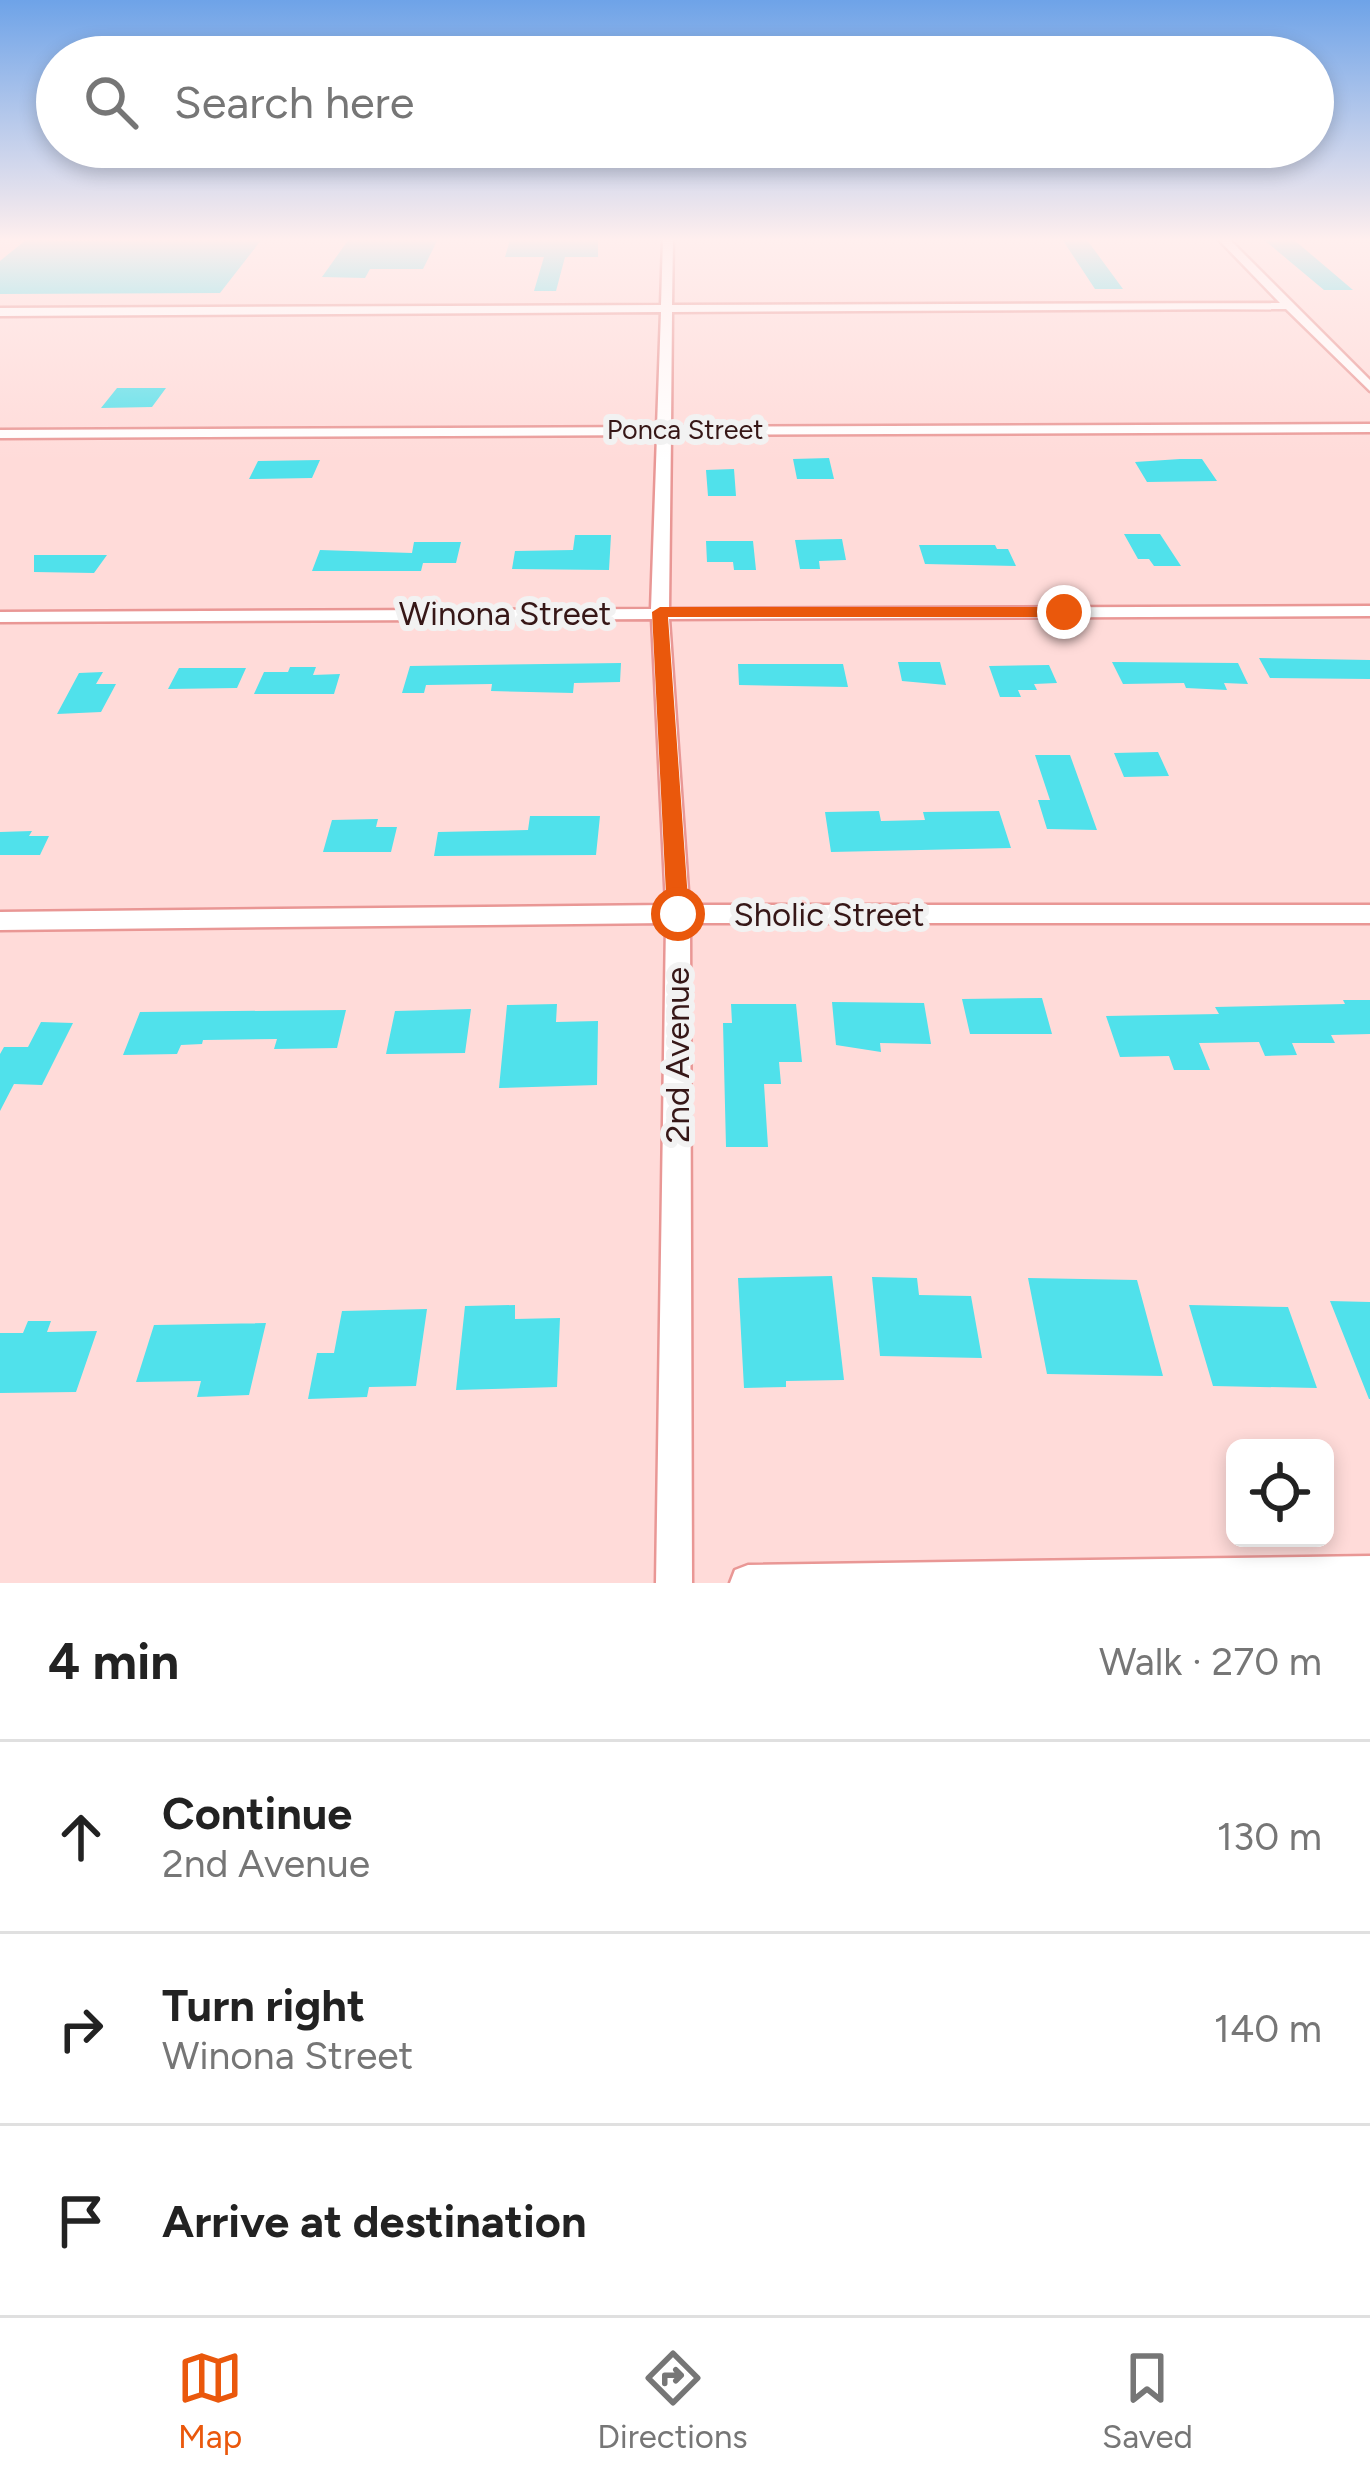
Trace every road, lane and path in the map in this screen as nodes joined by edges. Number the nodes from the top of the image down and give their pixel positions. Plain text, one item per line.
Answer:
1 (664, 313) edge
2 (1296, 313) edge
3 (1370, 387) edge
4 (1370, 428) edge
5 (664, 429) junction
6 (0, 434) edge
7 (1370, 611) edge
8 (660, 612) junction
9 (0, 617) edge
10 (678, 914) junction
11 (1370, 914) edge
12 (0, 921) edge
13 (1370, 1574) edge
14 (674, 1583) edge
15 (748, 1583) edge

1 - 5 street, 2nd Avenue
2 - 3 street
4 - 5 street, Ponca Street
5 - 6 street, Ponca Street
5 - 8 street, 2nd Avenue
7 - 8 street, Winona Street
8 - 9 street, Winona Street
8 - 10 street, 2nd Avenue
10 - 11 street, Sholic Street
10 - 12 street, Sholic Street
10 - 14 street, 2nd Avenue
13 - 15 street

